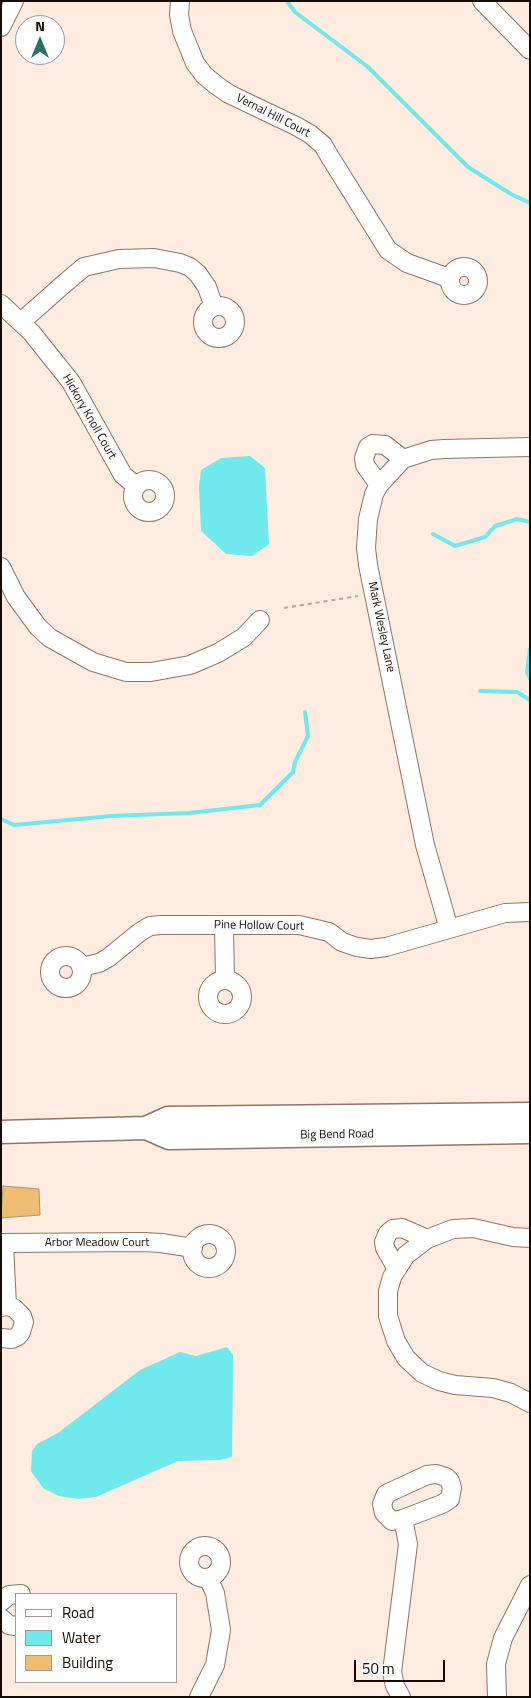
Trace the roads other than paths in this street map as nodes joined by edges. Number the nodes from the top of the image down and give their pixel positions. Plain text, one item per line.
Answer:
1 (14, 1) edge
2 (180, 1) edge
3 (482, 1) edge
4 (1, 26) edge
5 (530, 50) edge
6 (450, 278) dead end
7 (1, 304) edge
8 (214, 307) dead end
9 (20, 322) junction
10 (530, 447) edge
11 (403, 459) junction
12 (379, 485) junction
13 (136, 486) dead end
14 (2, 571) edge
15 (260, 620) dead end
16 (530, 912) edge
17 (224, 925) junction
18 (449, 929) junction
19 (81, 967) dead end
20 (225, 980) dead end
21 (530, 1114) edge
22 (146, 1128) junction
23 (1, 1132) edge
24 (530, 1132) edge
25 (530, 1238) edge
26 (426, 1239) junction
27 (2, 1243) edge
28 (192, 1248) dead end
29 (397, 1269) junction
30 (4, 1307) edge
31 (1, 1338) edge
32 (530, 1403) edge
33 (403, 1519) dead end
34 (208, 1578) dead end
35 (530, 1585) edge
36 (15, 1594) edge
37 (1, 1602) edge
38 (1, 1618) edge
39 (15, 1626) edge
40 (198, 1697) edge
41 (401, 1697) edge
42 (497, 1697) edge

1 - 4 street
2 - 6 street, Vernal Hill Court
3 - 5 street
7 - 9 street, Hickory Knoll Court
8 - 9 street
9 - 13 street, Hickory Knoll Court
10 - 11 street, Mark Wesley Lane
11 - 12 street, Mark Wesley Lane
11 - 12 street
12 - 18 street, Mark Wesley Lane
14 - 15 street
16 - 18 street, Pine Hollow Court
17 - 18 street, Pine Hollow Court
17 - 19 street, Pine Hollow Court
17 - 20 street
21 - 22 main road, Big Bend Road
22 - 23 main road, Big Bend Road
22 - 24 main road, Big Bend Road
25 - 26 street
26 - 29 street
26 - 29 street
27 - 28 street, Arbor Meadow Court
27 - 30 street
29 - 32 street
30 - 31 street
33 - 41 street
34 - 40 street
35 - 42 street
36 - 37 street
38 - 39 street

